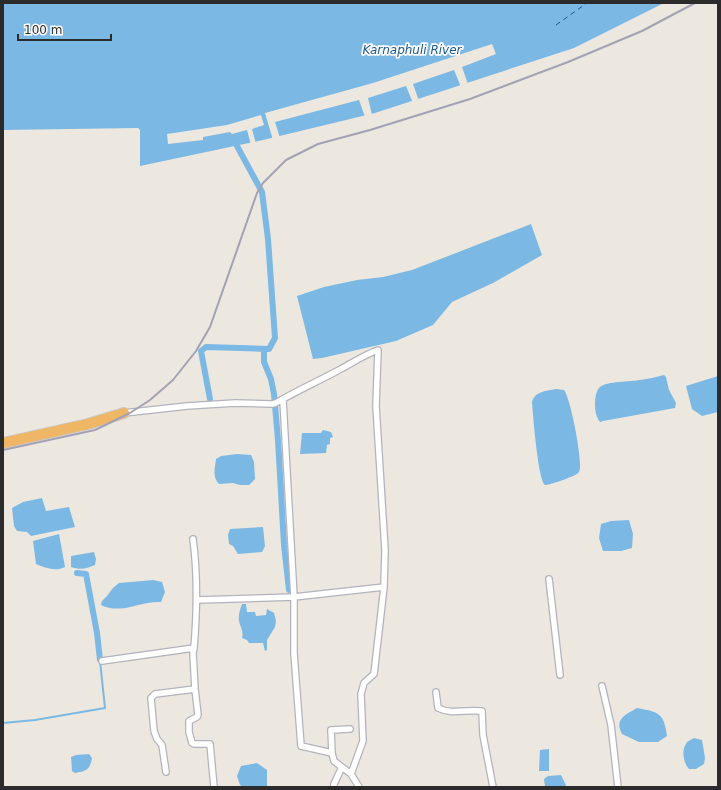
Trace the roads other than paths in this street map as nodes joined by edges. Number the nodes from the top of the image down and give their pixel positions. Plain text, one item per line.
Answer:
1 (283, 400) junction
2 (124, 413) joint
3 (3, 443) edge
4 (193, 539) dead end
5 (549, 579) dead end
6 (384, 587) junction
7 (294, 597) junction
8 (197, 600) junction
9 (194, 648) junction
10 (102, 661) dead end
11 (560, 675) dead end
12 (602, 686) dead end
13 (195, 689) junction
14 (436, 692) dead end
15 (350, 729) dead end
16 (332, 754) junction
17 (342, 767) junction
18 (166, 772) dead end
19 (351, 774) junction
20 (214, 787) edge
21 (334, 787) edge
22 (359, 787) edge
23 (493, 787) edge
24 (618, 787) edge

1 - 2 street
1 - 6 street
1 - 7 street
2 - 3 highway
4 - 8 street
5 - 11 street
6 - 7 street
6 - 19 street
7 - 8 street
7 - 16 street
8 - 9 street
9 - 10 street
9 - 13 street
12 - 24 street
13 - 18 street
13 - 20 street
14 - 23 street
15 - 16 street
16 - 17 street
17 - 19 street
17 - 21 street
19 - 22 street

